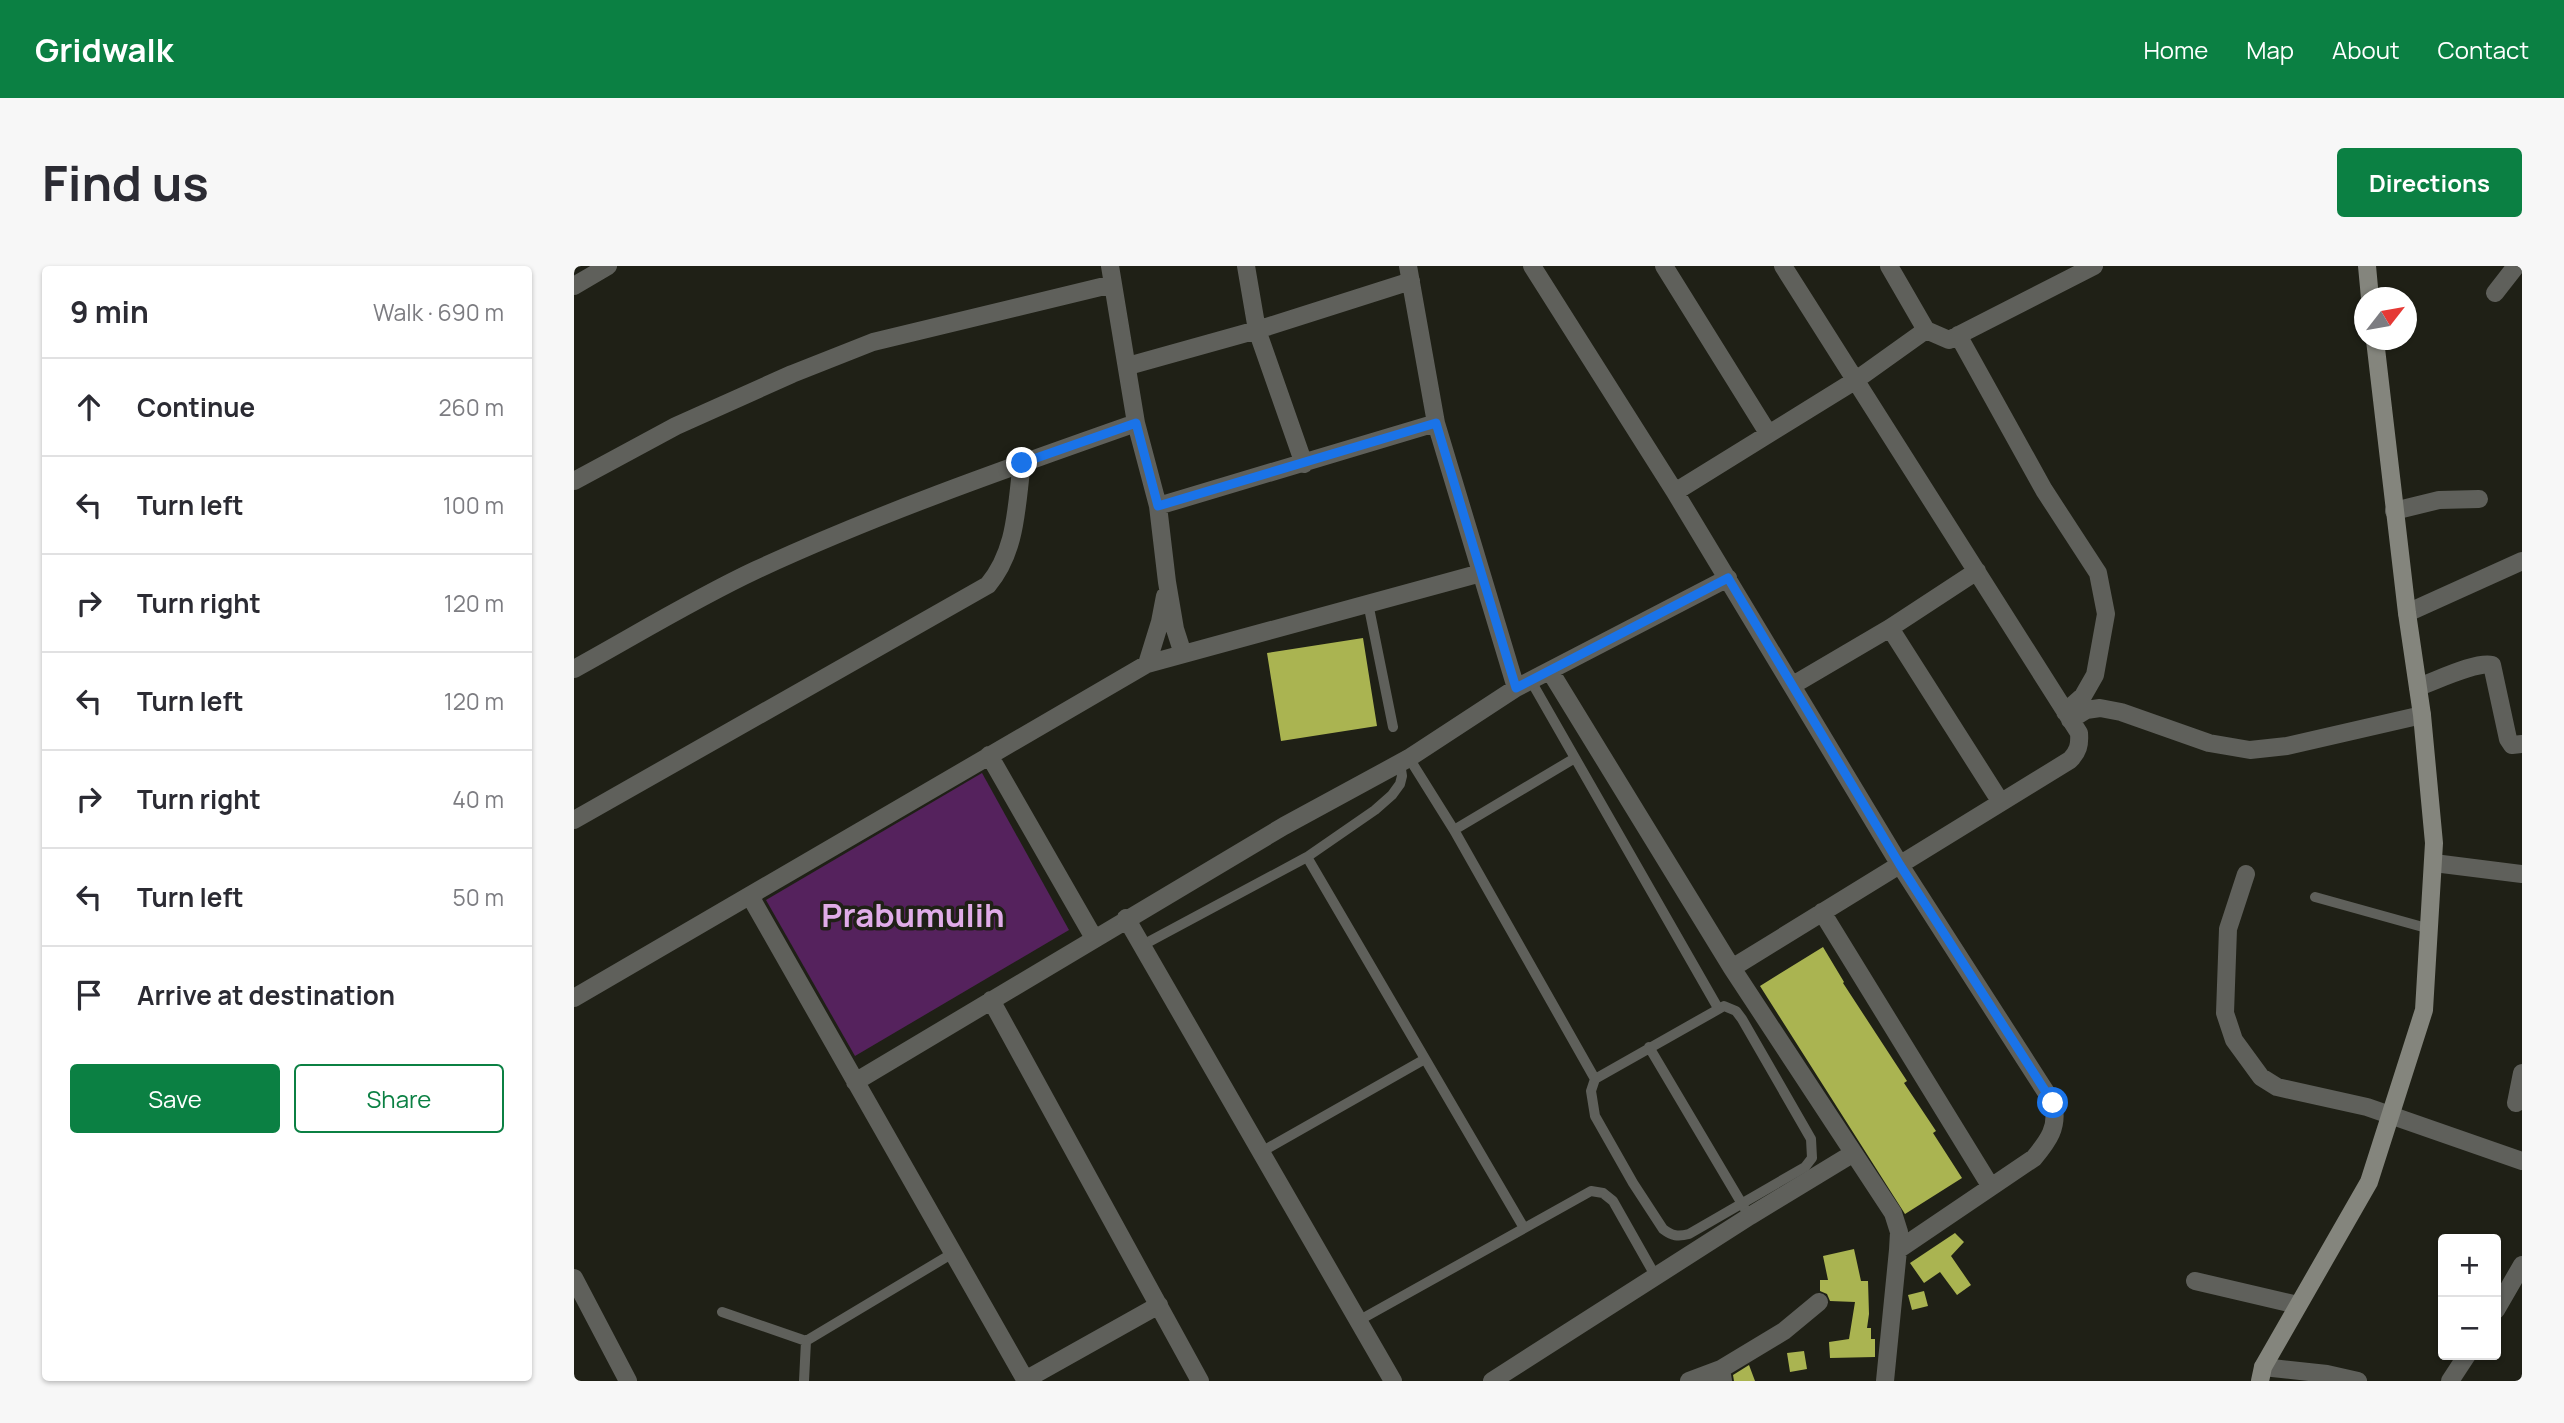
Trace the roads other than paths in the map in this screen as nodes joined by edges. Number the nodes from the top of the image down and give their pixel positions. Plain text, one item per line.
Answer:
1 (608, 266) edge
2 (1246, 266) edge
3 (1532, 266) edge
4 (1664, 266) edge
5 (1783, 266) edge
6 (1889, 266) edge
7 (2094, 266) edge
8 (2367, 266) edge
9 (2516, 266) edge
10 (1410, 273) edge
11 (1111, 275) edge
12 (574, 286) edge
13 (2369, 287) edge
14 (2495, 293) dead end
15 (1257, 330) junction
16 (1926, 330) junction
17 (1958, 335) junction
18 (2376, 350) edge
19 (1128, 366) junction
20 (1856, 380) junction
21 (1136, 423) junction
22 (1436, 423) junction
23 (1768, 433) junction
24 (1022, 463) junction
25 (1304, 464) junction
26 (574, 481) edge
27 (1675, 492) junction
28 (2479, 499) dead end
29 (1158, 506) junction
30 (2395, 511) junction
31 (2522, 561) edge
32 (1977, 571) junction
33 (1481, 573) junction
34 (1728, 578) junction
35 (1167, 582) junction
36 (1367, 603) junction
37 (2407, 613) junction
38 (1890, 628) junction
39 (1183, 654) junction
40 (1147, 664) junction
41 (574, 669) edge
42 (1550, 671) junction
43 (1524, 684) junction
44 (1793, 685) junction
45 (2418, 687) junction
46 (2422, 715) junction
47 (2068, 716) junction
48 (1393, 727) dead end
49 (2522, 744) edge
50 (989, 755) junction
51 (1575, 758) junction
52 (1404, 761) junction
53 (2000, 801) junction
54 (574, 820) edge
55 (1454, 830) junction
56 (1307, 857) junction
57 (2434, 863) junction
58 (1900, 865) junction
59 (2246, 874) dead end
60 (2522, 874) edge
61 (750, 896) junction
62 (2315, 897) dead end
63 (1822, 912) junction
64 (1126, 918) junction
65 (2430, 929) junction
66 (1094, 937) junction
67 (1142, 946) junction
68 (1732, 968) junction
69 (574, 998) edge
70 (991, 1000) junction
71 (1718, 1008) junction
72 (1649, 1046) junction
73 (1425, 1059) junction
74 (2522, 1073) edge
75 (1595, 1079) junction
76 (855, 1082) junction
77 (2516, 1103) dead end
78 (2390, 1114) junction
79 (1261, 1152) junction
80 (1852, 1154) junction
81 (2522, 1161) edge
82 (1991, 1187) junction
83 (1746, 1210) junction
84 (1524, 1228) junction
85 (1898, 1250) junction
86 (953, 1253) junction
87 (2522, 1265) edge
88 (1656, 1277) junction
89 (574, 1278) edge
90 (2195, 1281) dead end
91 (2501, 1301) edge
92 (1819, 1302) dead end
93 (1159, 1305) junction
94 (2298, 1305) junction
95 (722, 1312) dead end
96 (1359, 1321) junction
97 (806, 1341) junction
98 (2464, 1360) edge
99 (2261, 1374) edge
100 (1722, 1375) edge
101 (628, 1381) edge
102 (804, 1381) edge
103 (1026, 1381) edge
104 (1200, 1381) edge
105 (1392, 1381) edge
106 (1492, 1381) edge
107 (1689, 1381) edge
108 (1885, 1381) edge
109 (2358, 1381) edge
110 (2450, 1381) edge

1 - 12 street
2 - 15 street
3 - 27 street
4 - 23 street
5 - 20 street
6 - 16 street
7 - 17 street
8 - 13 street
9 - 14 street
10 - 15 street
10 - 22 street
11 - 19 street
11 - 26 street
15 - 19 street
15 - 25 street
16 - 17 street
16 - 20 street
17 - 47 street
18 - 30 street
19 - 21 street
20 - 23 street
20 - 32 street
21 - 24 street
21 - 29 street
22 - 25 street
22 - 33 street
23 - 27 street
24 - 41 street
24 - 54 street
25 - 29 street
27 - 34 street
28 - 30 street
29 - 35 street
30 - 37 street
31 - 37 street
32 - 38 street
32 - 47 street
33 - 36 street
33 - 43 street
34 - 42 street
34 - 44 street
35 - 39 street
35 - 40 street
36 - 39 street
36 - 48 lane
37 - 45 street
38 - 44 street
38 - 53 street
39 - 40 street
40 - 50 street
42 - 43 street
42 - 68 street
43 - 51 lane
43 - 52 street
44 - 58 street
45 - 46 street
45 - 49 street
46 - 47 street
46 - 57 street
47 - 53 street
50 - 61 street
50 - 66 street
51 - 55 lane
51 - 71 lane
52 - 55 lane
52 - 56 lane
52 - 64 street
53 - 58 street
55 - 75 lane
56 - 67 lane
56 - 73 lane
57 - 60 street
57 - 65 street
58 - 63 street
58 - 82 street
59 - 78 street
61 - 69 street
61 - 76 street
62 - 65 lane
63 - 68 street
63 - 82 street
64 - 66 street
64 - 67 street
65 - 78 street
66 - 70 street
67 - 79 street
68 - 80 street
70 - 76 street
70 - 93 street
71 - 72 lane
71 - 83 lane
72 - 75 lane
72 - 83 lane
73 - 79 lane
73 - 84 lane
74 - 77 street
75 - 83 lane
76 - 86 street
78 - 81 street
78 - 94 street
79 - 96 street
80 - 83 street
80 - 85 street
82 - 85 street
83 - 88 street
84 - 88 lane
84 - 96 lane
85 - 108 street
86 - 97 lane
86 - 103 street
87 - 91 street
88 - 106 street
89 - 101 street
90 - 94 street
92 - 100 street
93 - 103 street
93 - 104 street
94 - 99 street
95 - 97 lane
96 - 105 street
97 - 102 lane
98 - 110 street
99 - 109 street
100 - 107 street

